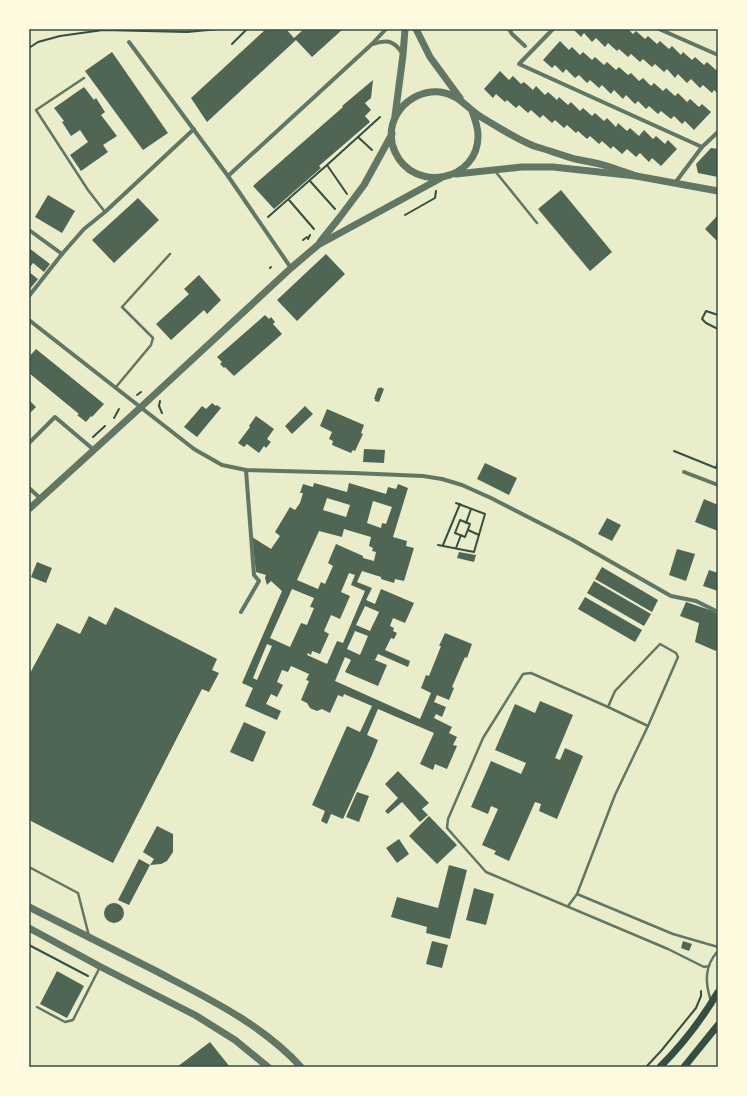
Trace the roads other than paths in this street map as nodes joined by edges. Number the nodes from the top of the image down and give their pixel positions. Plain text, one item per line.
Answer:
1 (386, 29) edge
2 (405, 29) edge
3 (416, 29) edge
4 (509, 29) edge
5 (553, 29) edge
6 (659, 29) edge
7 (129, 42) dead end
8 (372, 44) junction
9 (525, 46) dead end
10 (403, 55) junction
11 (718, 55) edge
12 (84, 78) dead end
13 (462, 101) junction
14 (472, 111) junction
15 (394, 121) junction
16 (194, 129) junction
17 (718, 132) edge
18 (392, 134) junction
19 (716, 136) edge
20 (702, 146) junction
21 (493, 169) junction
22 (454, 174) junction
23 (228, 176) junction
24 (636, 176) junction
25 (441, 178) junction
26 (675, 184) junction
27 (718, 191) edge
28 (105, 212) junction
29 (537, 223) dead end
30 (29, 230) edge
31 (318, 245) junction
32 (62, 254) junction
33 (170, 254) dead end
34 (290, 268) junction
35 (29, 296) edge
36 (29, 320) edge
37 (116, 388) junction
38 (141, 407) junction
39 (29, 443) edge
40 (94, 450) junction
41 (246, 470) junction
42 (684, 472) dead end
43 (718, 485) edge
44 (29, 488) edge
45 (41, 499) junction
46 (29, 509) edge
47 (241, 612) dead end
48 (718, 612) edge
49 (608, 707) junction
50 (648, 726) junction
51 (29, 867) edge
52 (577, 894) junction
53 (568, 906) junction
54 (29, 907) edge
55 (29, 928) edge
56 (89, 937) junction
57 (718, 947) edge
58 (718, 951) edge
59 (709, 966) junction
60 (100, 967) junction
61 (718, 992) edge
62 (711, 1004) junction
63 (37, 1007) dead end
64 (718, 1025) edge
65 (268, 1067) edge
66 (301, 1067) edge
67 (660, 1067) edge
68 (684, 1067) edge

1 - 8 street
2 - 10 street
3 - 13 street
4 - 9 street
5 - 20 street
6 - 11 street
7 - 16 street
8 - 10 street
8 - 23 street
10 - 15 street
12 - 28 lane
13 - 14 street
13 - 15 street
14 - 22 street
14 - 24 street
15 - 18 street
16 - 23 street
16 - 28 street
17 - 19 street
18 - 25 street
18 - 31 street
19 - 20 street
20 - 26 street
21 - 22 street
21 - 24 street
21 - 29 lane
22 - 25 street
23 - 34 street
24 - 26 street
25 - 31 street
26 - 27 street
28 - 32 street
30 - 32 street
31 - 34 street
32 - 35 street
33 - 37 lane
34 - 38 street
36 - 37 street
37 - 38 street
38 - 40 street
38 - 41 street
39 - 40 street
40 - 45 street
41 - 47 street
41 - 48 street
42 - 43 street
44 - 45 street
45 - 46 street
49 - 50 lane
49 - 50 lane
49 - 53 lane
50 - 52 lane
51 - 56 lane
52 - 53 lane
52 - 57 lane
53 - 59 lane
54 - 56 street
55 - 60 street
56 - 66 street
58 - 59 lane
59 - 62 lane
60 - 63 lane
60 - 65 street
61 - 62 main road
62 - 67 main road
64 - 68 main road

